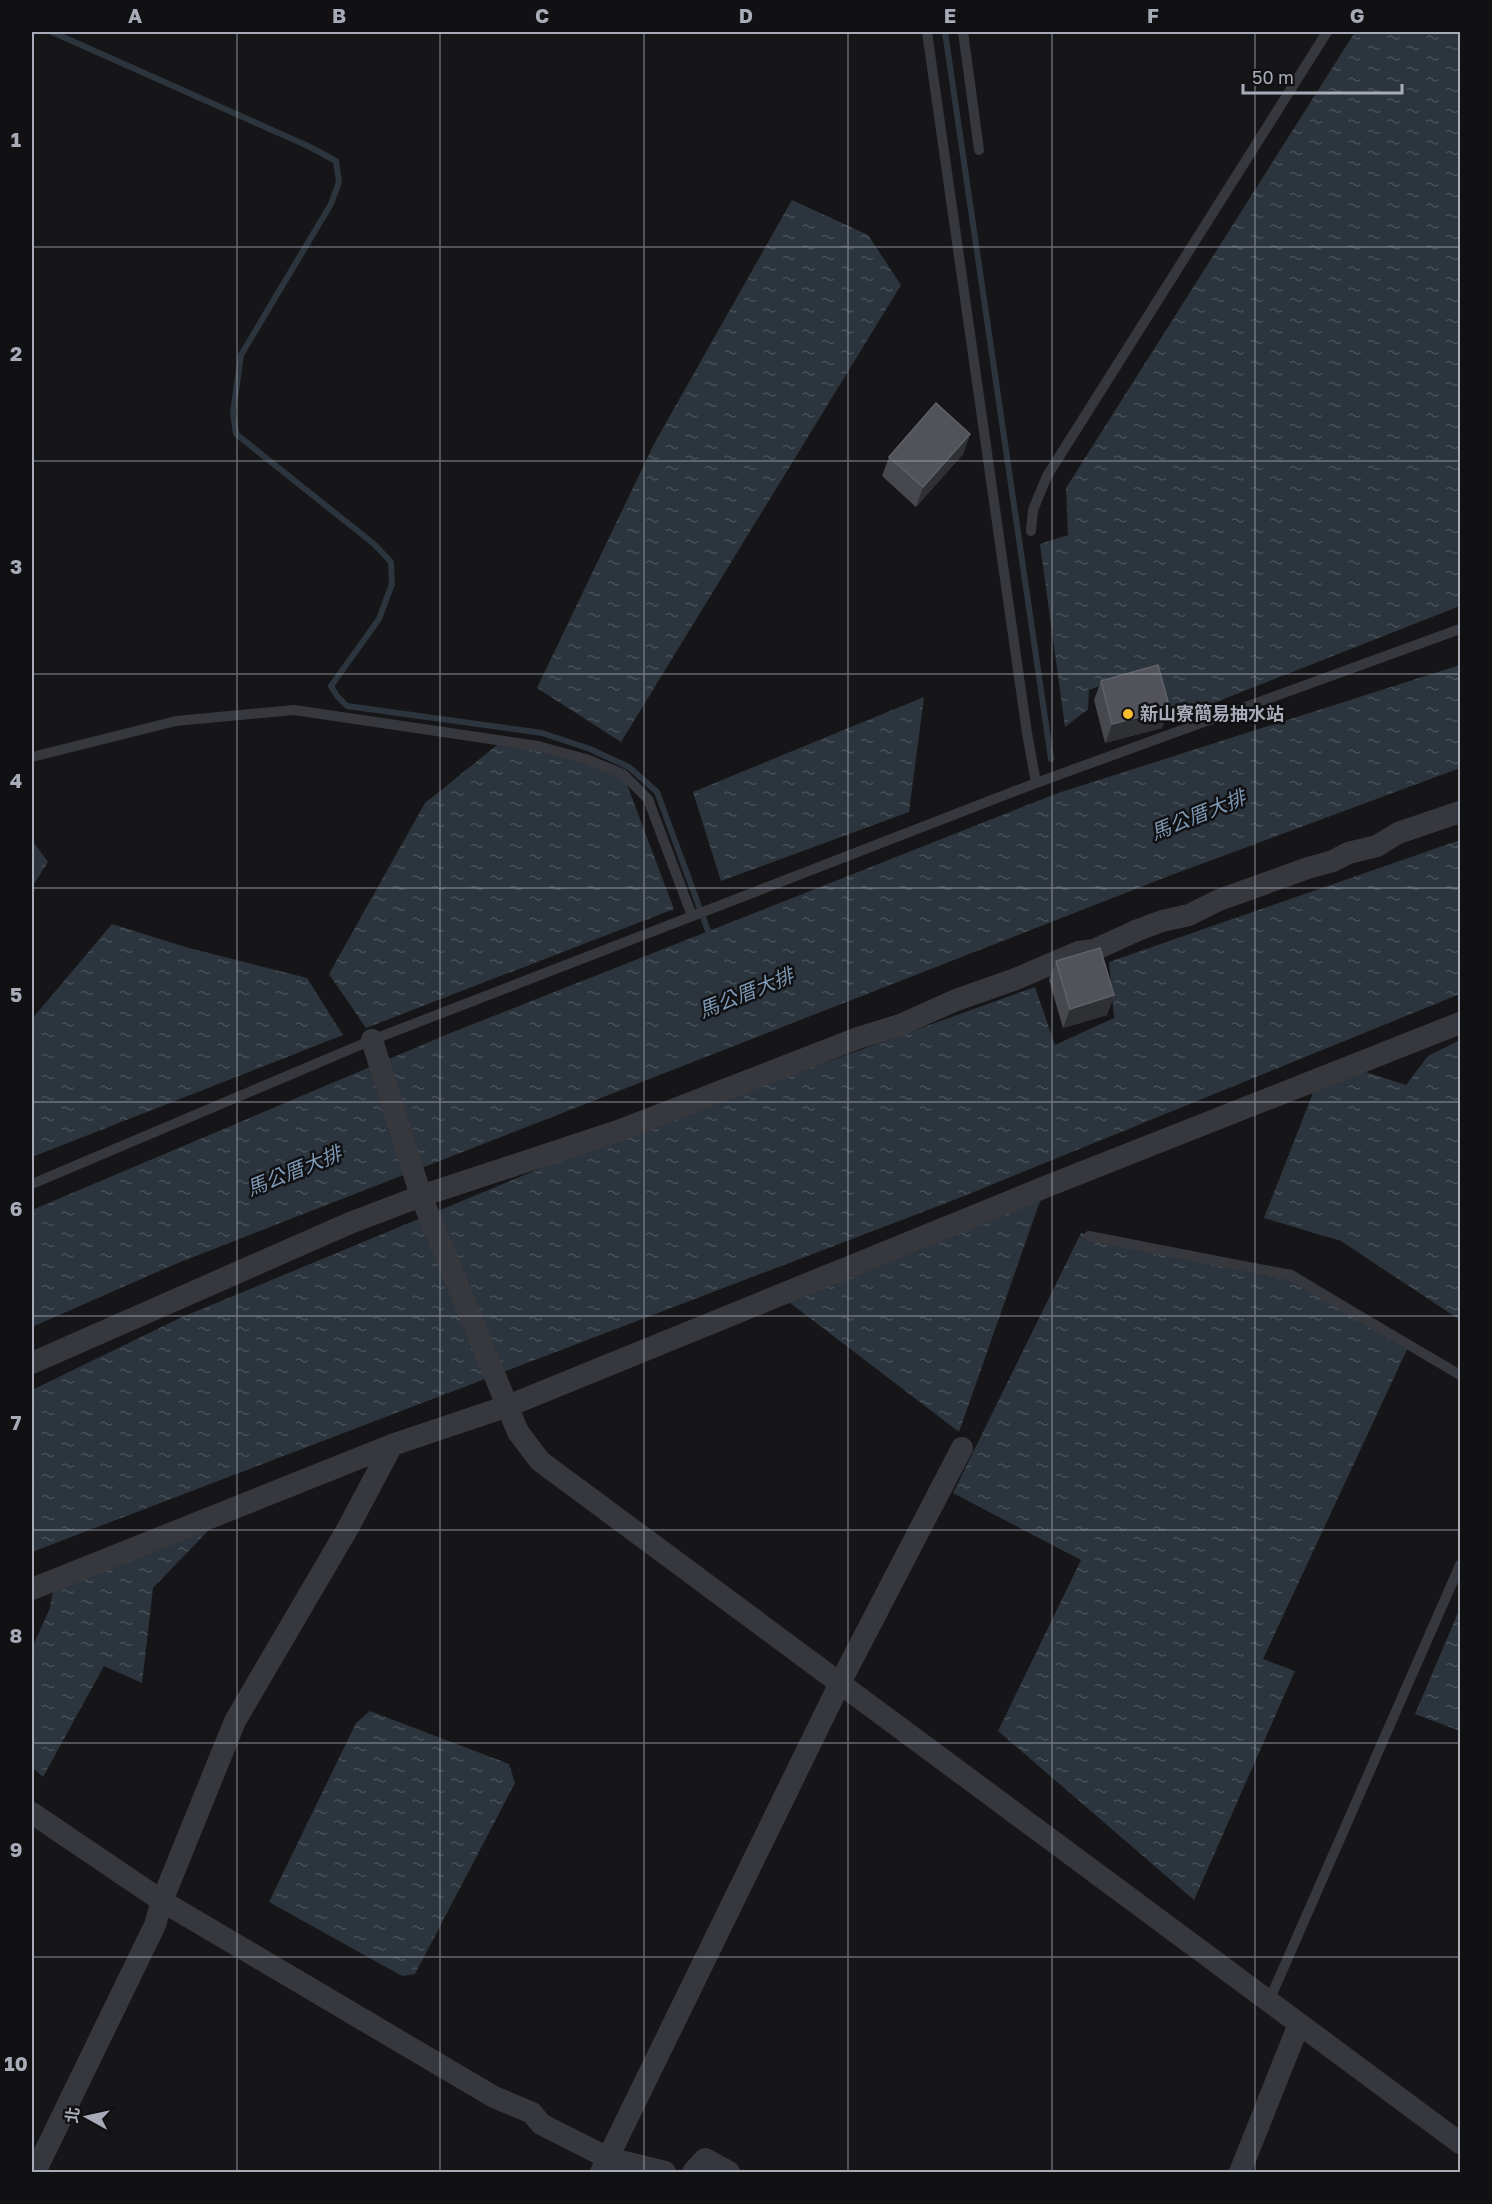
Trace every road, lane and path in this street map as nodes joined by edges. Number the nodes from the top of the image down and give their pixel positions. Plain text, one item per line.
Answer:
1 (927, 32) edge
2 (963, 32) edge
3 (1327, 32) edge
4 (979, 150) dead end
5 (1031, 531) dead end
6 (1461, 628) edge
7 (32, 757) edge
8 (1036, 783) junction
9 (1461, 812) edge
10 (693, 916) junction
11 (1461, 1023) edge
12 (372, 1040) junction
13 (32, 1184) edge
14 (421, 1196) junction
15 (1089, 1236) dead end
16 (32, 1363) edge
17 (1461, 1376) edge
18 (508, 1406) junction
19 (392, 1445) junction
20 (962, 1448) dead end
21 (1461, 1565) edge
22 (32, 1589) edge
23 (840, 1683) junction
24 (32, 1813) edge
25 (162, 1901) junction
26 (1269, 2001) junction
27 (1299, 2024) junction
28 (1461, 2143) edge
29 (604, 2165) edge
30 (35, 2172) edge
31 (665, 2172) edge
32 (693, 2172) edge
33 (729, 2172) edge
34 (1240, 2172) edge

1 - 8 lane
2 - 4 lane
3 - 5 lane
6 - 8 lane
7 - 10 lane
8 - 10 lane
9 - 14 street
10 - 12 lane
11 - 18 street
12 - 13 lane
12 - 14 street
14 - 16 street
14 - 18 street
15 - 17 lane
18 - 19 street
18 - 23 street
19 - 22 street
19 - 25 street
20 - 23 street
21 - 26 lane
23 - 26 street
23 - 29 street
24 - 25 street
25 - 29 street
25 - 30 street
26 - 27 street
27 - 28 street
27 - 34 street
29 - 31 street
32 - 33 street

